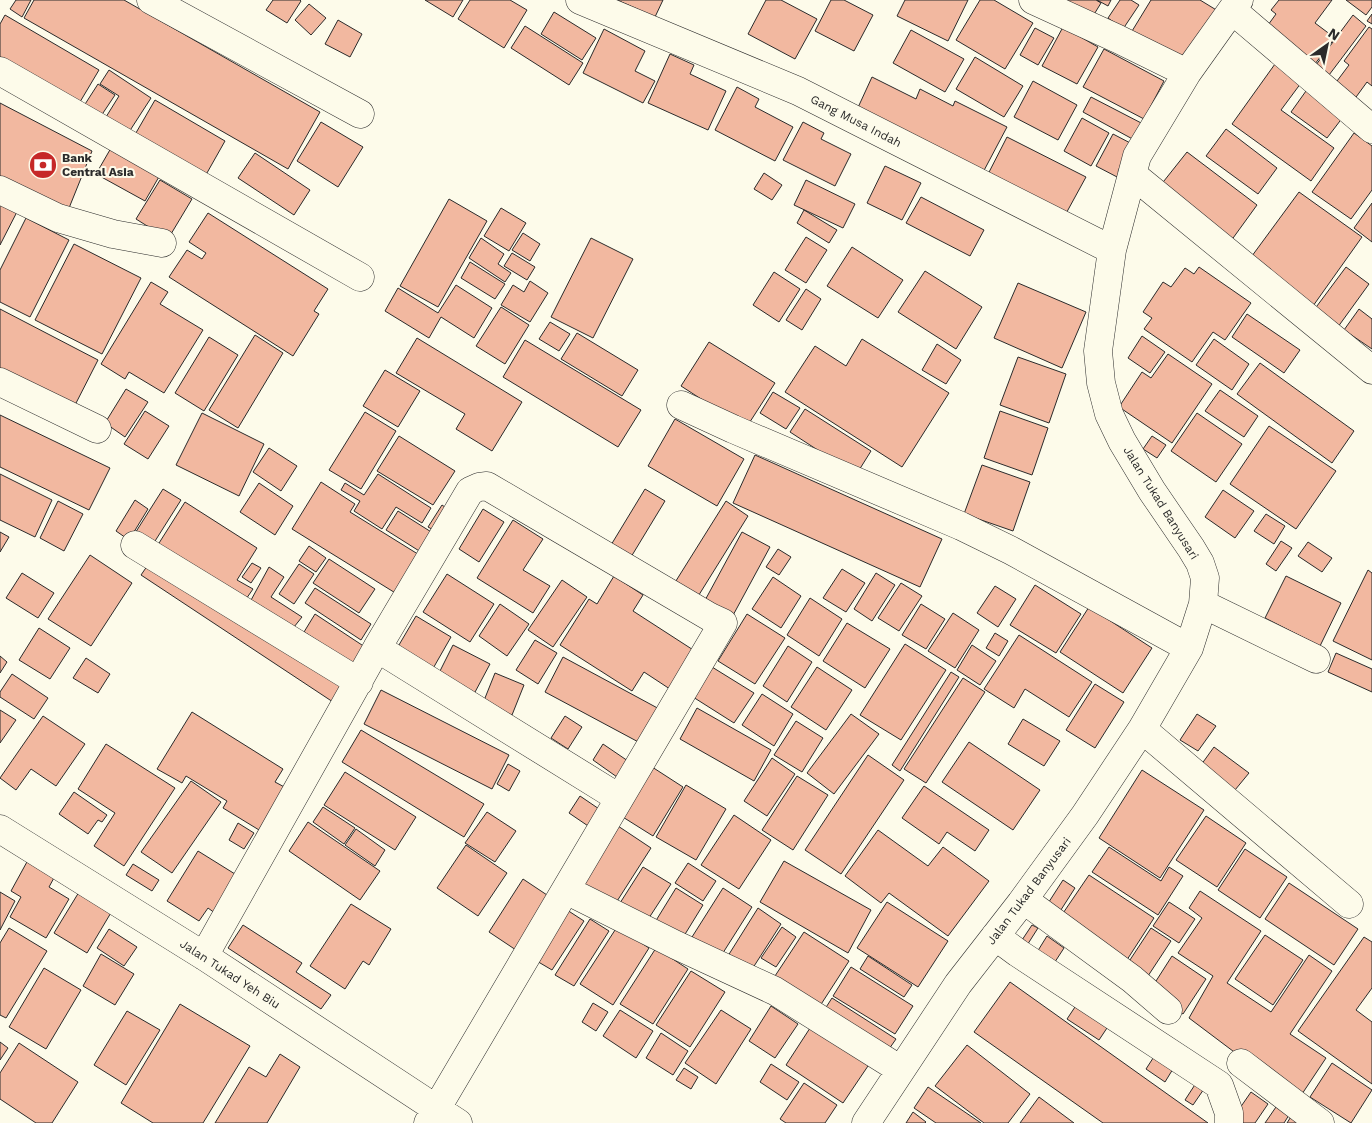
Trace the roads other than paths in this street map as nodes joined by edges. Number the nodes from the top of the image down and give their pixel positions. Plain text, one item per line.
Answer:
1 (151, 0) edge
2 (1033, 0) edge
3 (590, 2) edge
4 (1236, 5) edge
5 (0, 71) edge
6 (1187, 73) junction
7 (360, 114) dead end
8 (1372, 129) edge
9 (1132, 174) junction
10 (0, 190) edge
11 (162, 243) dead end
12 (1112, 250) junction
13 (360, 277) dead end
14 (1372, 370) edge
15 (0, 382) edge
16 (681, 405) dead end
17 (97, 429) dead end
18 (135, 544) dead end
19 (1203, 604) junction
20 (377, 648) junction
21 (1189, 648) junction
22 (1316, 659) dead end
23 (359, 682) junction
24 (1142, 728) junction
25 (619, 798) junction
26 (0, 828) edge
27 (566, 890) junction
28 (1024, 900) junction
29 (1349, 904) dead end
30 (995, 936) junction
31 (204, 956) junction
32 (1168, 1010) dead end
33 (1241, 1063) dead end
34 (901, 1070) junction
35 (441, 1119) edge
36 (866, 1123) edge
37 (1229, 1123) edge
38 (1320, 1123) edge

1 - 7 street
2 - 6 street
3 - 12 street, Gang Musa Indah
4 - 6 street, Jalan Tukad Banyusari
4 - 8 street
5 - 13 street
6 - 9 street, Jalan Tukad Banyusari
9 - 12 street, Jalan Tukad Banyusari
9 - 14 street
10 - 11 street
12 - 19 street, Jalan Tukad Banyusari
15 - 17 street
16 - 21 street
18 - 23 street
19 - 21 street, Jalan Tukad Banyusari
19 - 22 street
20 - 23 street
20 - 25 street
20 - 25 street
21 - 24 street, Jalan Tukad Banyusari
23 - 31 street
24 - 28 street, Jalan Tukad Banyusari
24 - 29 street
25 - 27 street
26 - 31 street, Jalan Tukad Yeh Biu
27 - 34 street
27 - 35 street
28 - 30 street, Jalan Tukad Banyusari
28 - 32 street
30 - 34 street, Jalan Tukad Banyusari
30 - 37 street
31 - 35 street, Jalan Tukad Yeh Biu
33 - 38 street
34 - 36 street, Jalan Tukad Banyusari

